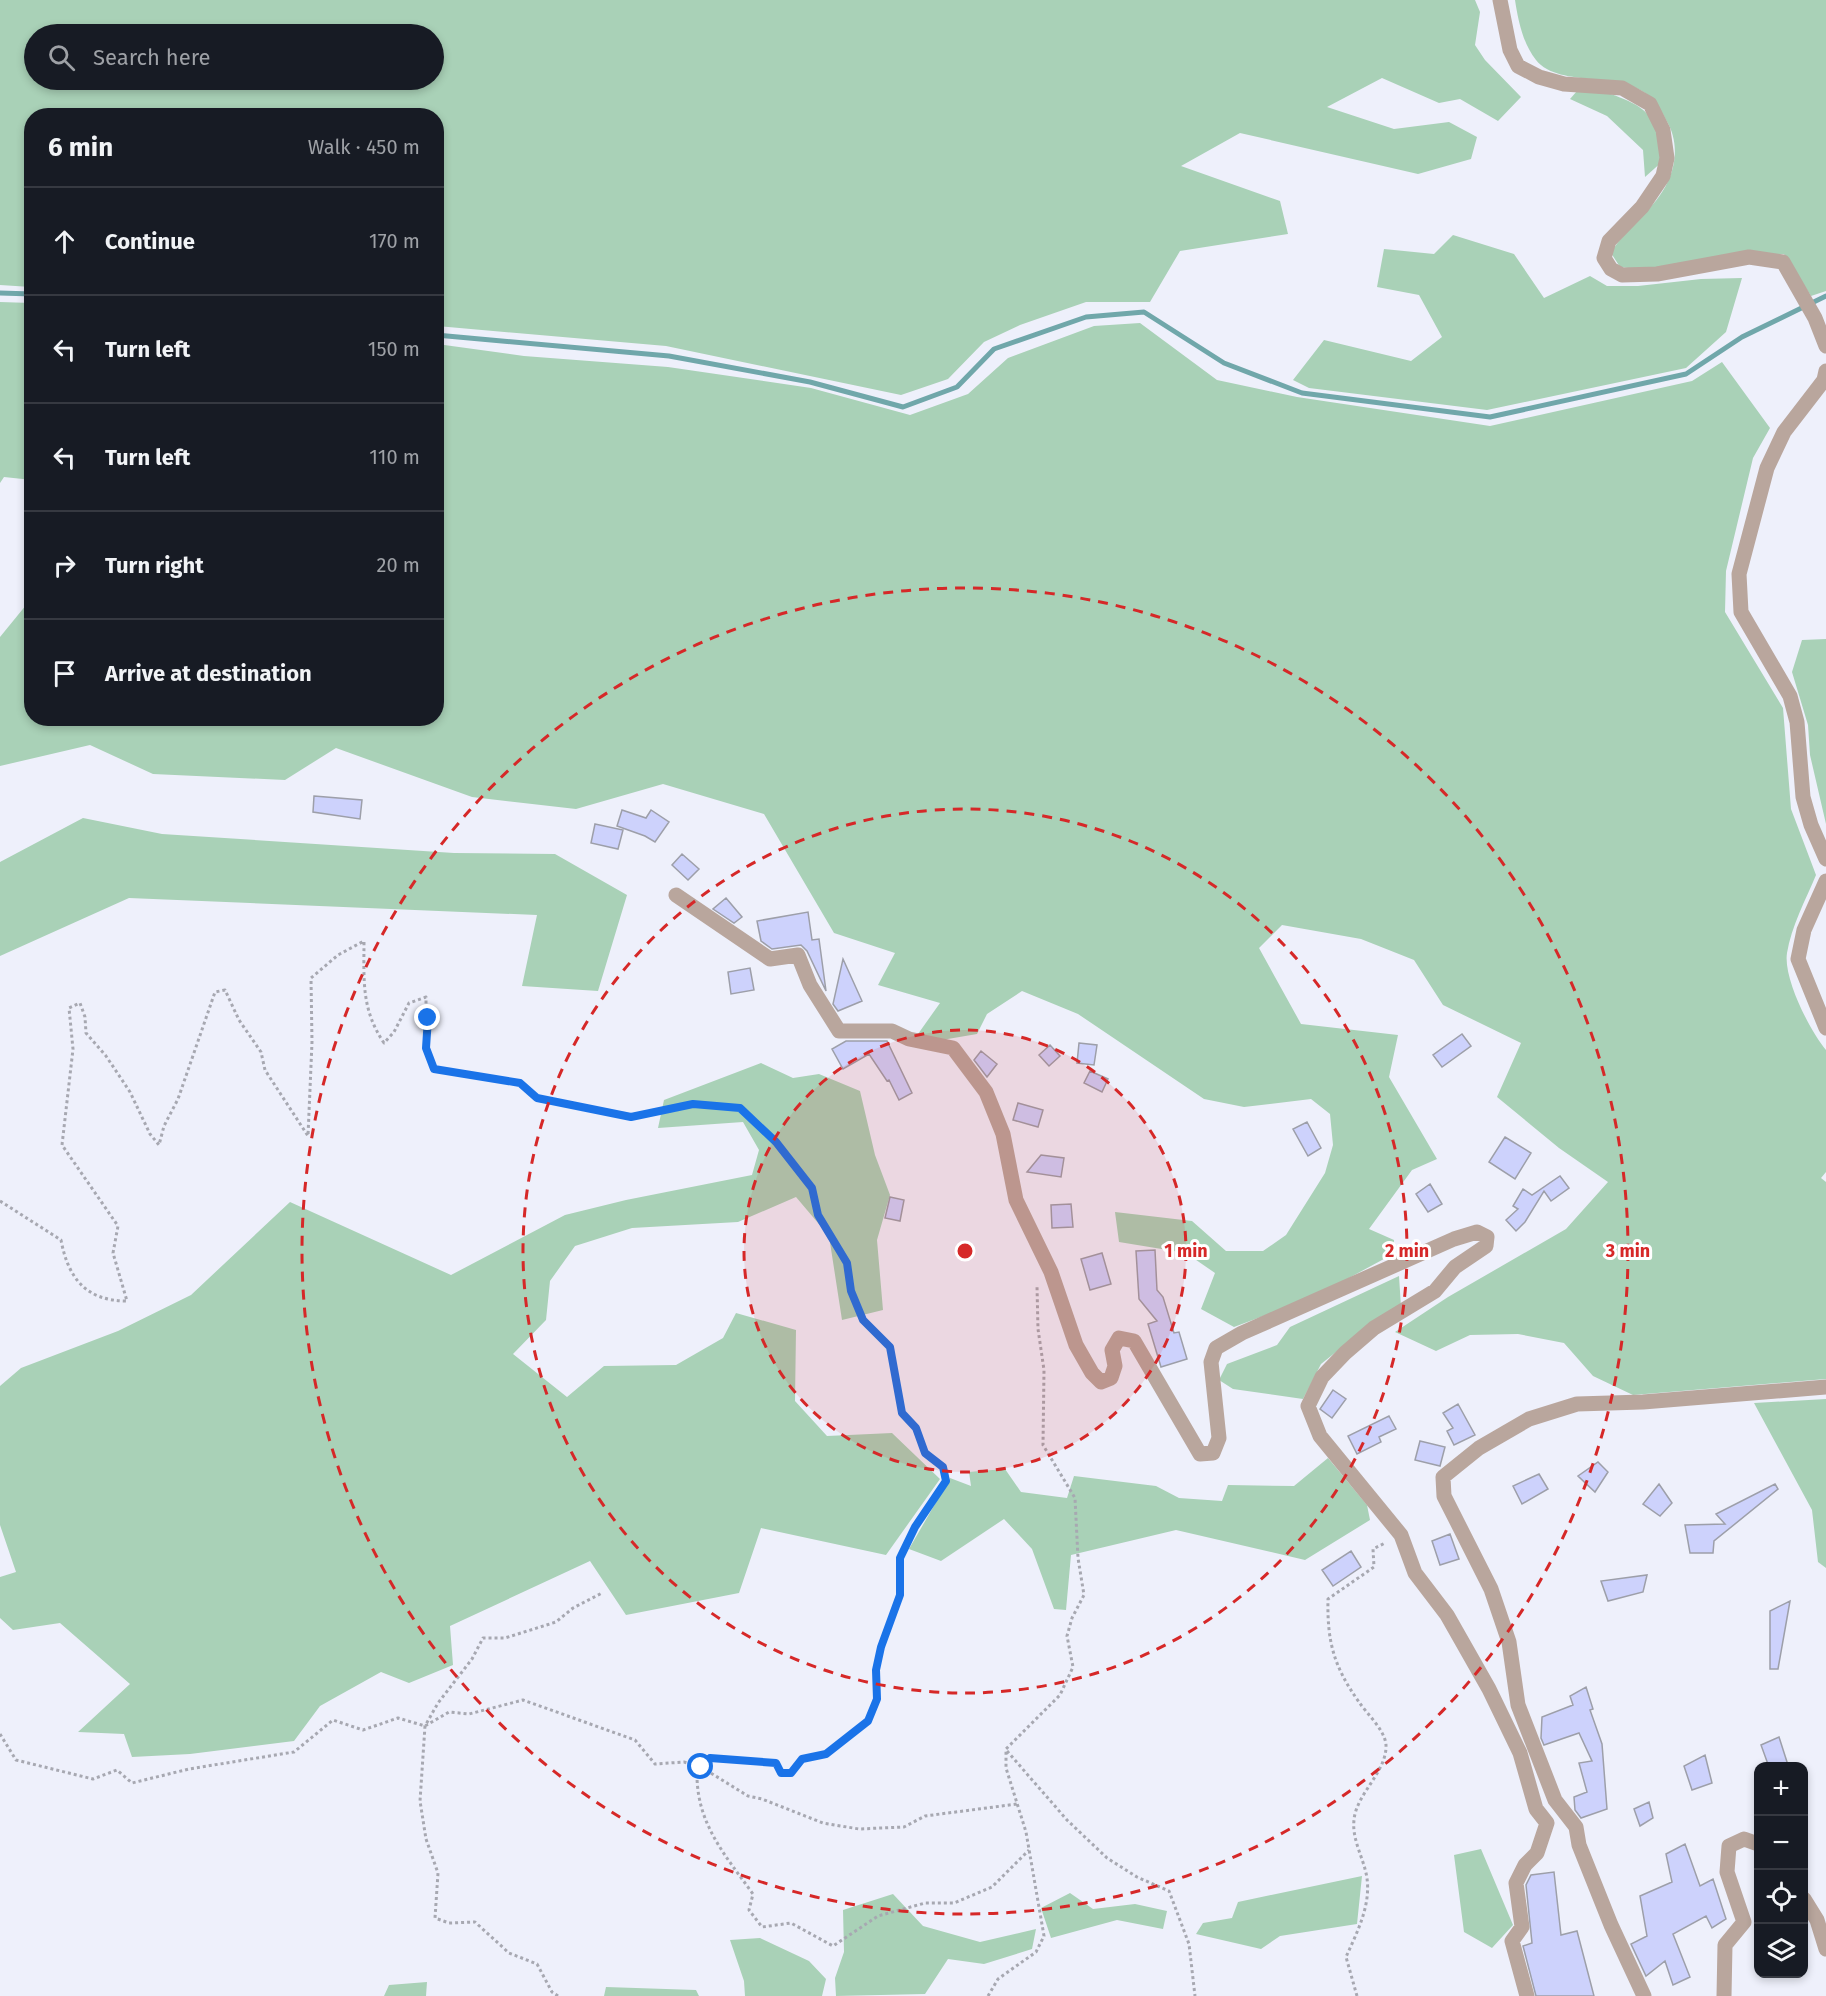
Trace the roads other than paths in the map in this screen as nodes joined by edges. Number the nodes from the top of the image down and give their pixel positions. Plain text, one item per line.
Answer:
1 (1500, 0) edge
2 (1826, 346) edge
3 (1826, 371) edge
4 (1826, 859) edge
5 (1826, 881) edge
6 (676, 895) dead end
7 (1826, 1028) edge
8 (1826, 1387) edge
9 (1754, 1843) edge
10 (1808, 1906) edge
11 (1826, 1949) edge
12 (1527, 1996) edge
13 (1644, 1996) edge
14 (1724, 1996) edge

1 - 2 street
3 - 4 street
5 - 7 street
6 - 12 street
8 - 13 street
9 - 14 street
10 - 11 street

